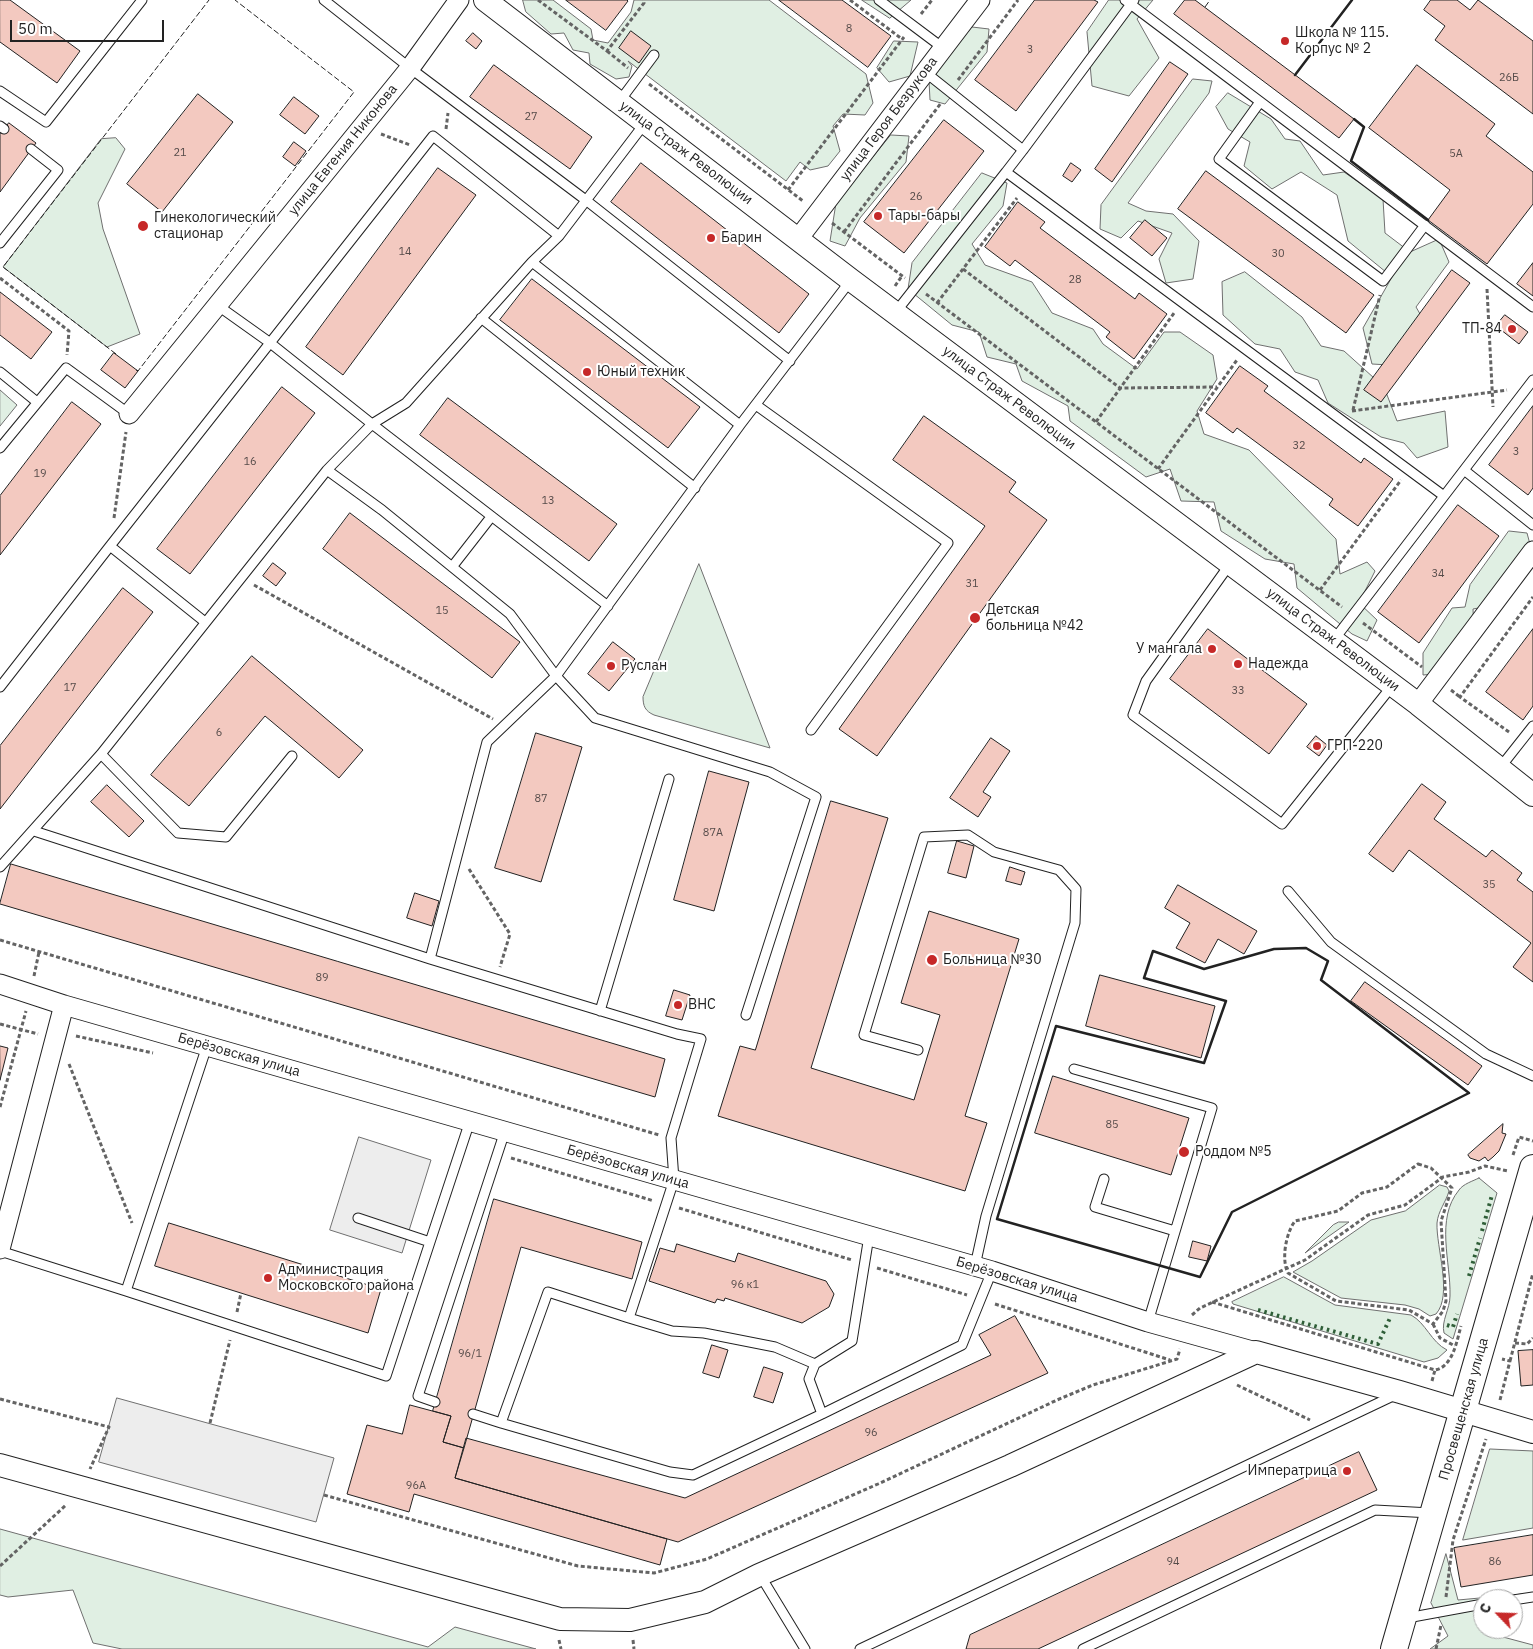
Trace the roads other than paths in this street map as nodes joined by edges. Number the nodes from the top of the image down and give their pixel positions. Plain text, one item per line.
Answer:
1 (142, 0) edge
2 (324, 0) edge
3 (459, 0) edge
4 (485, 0) edge
5 (879, 0) edge
6 (980, 0) edge
7 (1130, 2) edge
8 (943, 48) junction
9 (654, 55) dead end
10 (410, 68) junction
11 (925, 72) junction
12 (0, 91) edge
13 (1260, 102) junction
14 (619, 103) junction
15 (645, 122) junction
16 (31, 149) dead end
17 (1023, 150) junction
18 (1006, 172) junction
19 (587, 201) junction
20 (1424, 225) junction
21 (559, 236) junction
22 (798, 238) junction
23 (0, 243) edge
24 (532, 262) junction
25 (852, 280) junction
26 (217, 304) junction
27 (1533, 306) edge
28 (895, 313) junction
29 (481, 318) junction
30 (269, 342) junction
31 (790, 361) junction
32 (0, 372) edge
33 (1530, 384) edge
34 (37, 402) junction
35 (756, 405) junction
36 (129, 414) joint
37 (372, 424) junction
38 (740, 425) junction
39 (0, 448) edge
40 (327, 470) junction
41 (1464, 470) junction
42 (695, 488) junction
43 (1444, 496) junction
44 (491, 516) junction
45 (1533, 525) edge
46 (110, 546) junction
47 (1533, 551) edge
48 (1230, 564) junction
49 (452, 567) junction
50 (608, 606) junction
51 (205, 622) junction
52 (1333, 641) junction
53 (556, 676) junction
54 (0, 686) edge
55 (1393, 686) junction
56 (1418, 704) junction
57 (1533, 726) edge
58 (811, 730) dead end
59 (102, 754) junction
60 (292, 756) dead end
61 (1499, 770) junction
62 (669, 779) dead end
63 (1533, 795) edge
64 (34, 831) junction
65 (0, 867) edge
66 (1288, 890) dead end
67 (430, 959) junction
68 (0, 984) edge
69 (64, 1005) junction
70 (600, 1011) junction
71 (746, 1016) dead end
72 (207, 1046) junction
73 (918, 1050) dead end
74 (1074, 1069) dead end
75 (1533, 1076) edge
76 (470, 1121) junction
77 (505, 1132) junction
78 (1521, 1170) edge
79 (1104, 1179) dead end
80 (674, 1180) junction
81 (4, 1218) edge
82 (358, 1218) dead end
83 (1175, 1231) junction
84 (869, 1236) junction
85 (430, 1242) junction
86 (0, 1250) edge
87 (983, 1268) junction
88 (126, 1291) junction
89 (629, 1318) junction
90 (1148, 1322) junction
91 (1256, 1352) junction
92 (815, 1364) junction
93 (1400, 1392) junction
94 (435, 1402) dead end
95 (1463, 1410) junction
96 (473, 1414) dead end
97 (822, 1414) junction
98 (501, 1423) junction
99 (1533, 1432) edge
100 (0, 1465) edge
101 (1434, 1513) junction
102 (759, 1575) junction
103 (1473, 1606) edge
104 (1403, 1619) junction
105 (805, 1649) edge
106 (860, 1649) edge
107 (1083, 1649) edge
108 (1394, 1649) edge

1 - 12 lane
2 - 10 lane
3 - 10 street, улица Евгения Никонова
4 - 14 street, улица Страж Революции
5 - 8 lane
6 - 8 street, улица Героя Безрукова
7 - 13 lane
7 - 17 lane
8 - 11 street, улица Героя Безрукова
9 - 14 lane
10 - 19 lane
10 - 26 street, улица Евгения Никонова
11 - 17 lane
11 - 22 street, улица Героя Безрукова
13 - 20 lane
13 - 20 lane
14 - 15 street, улица Страж Революции
15 - 19 lane
15 - 22 street, улица Страж Революции
16 - 23 lane
17 - 18 lane
18 - 28 lane
18 - 43 lane
19 - 21 lane
19 - 31 lane
20 - 27 lane
21 - 24 lane
21 - 30 lane
22 - 25 street, улица Страж Революции
24 - 29 lane
24 - 38 lane
25 - 28 street, улица Страж Революции
25 - 31 lane
26 - 30 lane
26 - 36 street, улица Евгения Никонова
28 - 48 street, улица Страж Революции
29 - 37 lane
29 - 42 lane
30 - 37 lane
30 - 46 lane
31 - 35 lane
32 - 34 lane
33 - 41 lane
34 - 36 lane
34 - 39 lane
35 - 38 lane
35 - 58 lane
37 - 40 lane
37 - 44 lane
38 - 42 lane
40 - 49 lane
40 - 51 lane
41 - 43 lane
41 - 45 lane
42 - 50 lane
43 - 52 lane
44 - 49 lane
44 - 50 lane
46 - 51 lane
46 - 54 lane
47 - 56 street
48 - 52 street, улица Страж Революции
48 - 55 lane
49 - 53 lane
50 - 53 lane
51 - 59 lane
52 - 55 street, улица Страж Революции
53 - 67 lane
53 - 71 lane
55 - 56 street, улица Страж Революции
56 - 61 street, улица Страж Революции
57 - 61 lane
59 - 60 lane
59 - 64 lane
61 - 63 street, улица Страж Революции
62 - 70 lane
64 - 65 lane
64 - 67 lane
66 - 75 lane
67 - 70 lane
68 - 69 street, Берёзовская улица
69 - 72 street, Берёзовская улица
69 - 81 street
70 - 80 lane
72 - 76 street, Берёзовская улица
72 - 88 lane
73 - 87 lane
74 - 83 lane
76 - 77 street, Берёзовская улица
76 - 85 lane
77 - 80 street, Берёзовская улица
77 - 94 lane
78 - 95 main road, Просвещенская улица
79 - 83 lane
80 - 84 street, Берёзовская улица
80 - 89 lane
81 - 86 street
82 - 85 lane
83 - 90 lane
84 - 87 street, Берёзовская улица
84 - 92 lane
85 - 88 lane
86 - 88 lane
87 - 90 street, Берёзовская улица
87 - 97 lane
89 - 92 lane
89 - 98 lane
90 - 91 street, Берёзовская улица
91 - 93 street
91 - 102 street
92 - 97 lane
93 - 95 street
93 - 106 lane
95 - 99 street
95 - 101 main road, Просвещенская улица
96 - 98 lane
97 - 98 lane
100 - 102 street
101 - 104 main road, Просвещенская улица
101 - 107 lane
102 - 105 lane
103 - 104 lane
104 - 108 main road, Просвещенская улица

